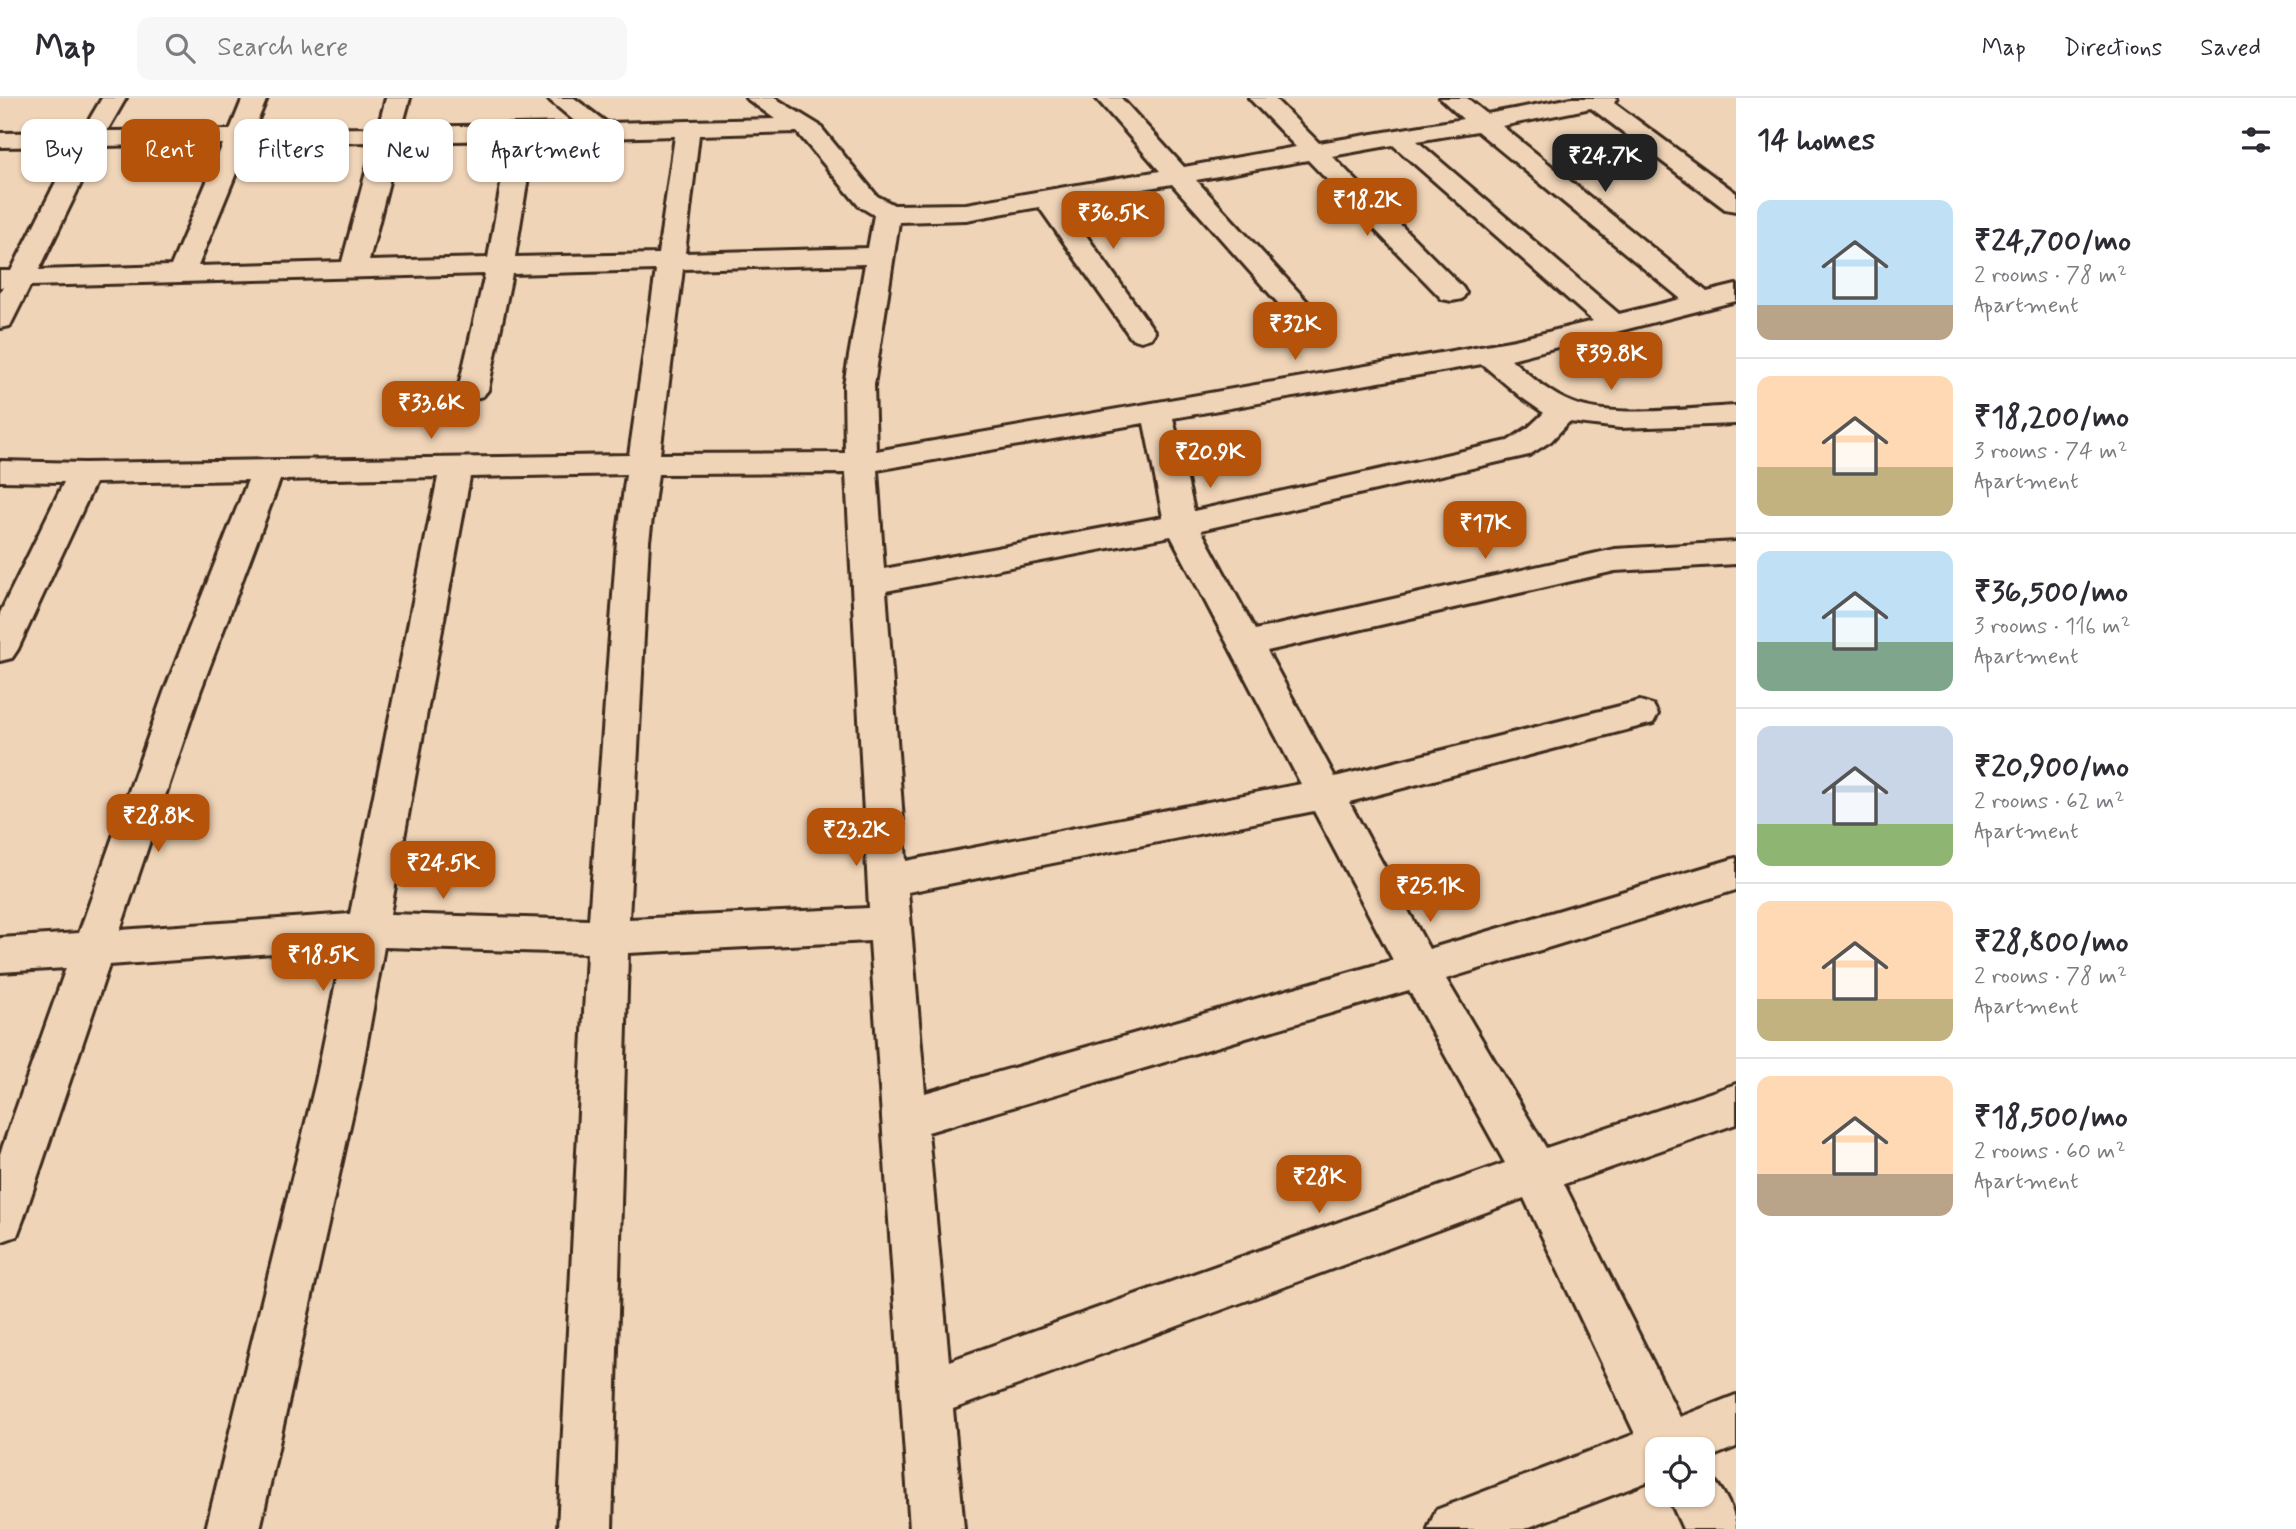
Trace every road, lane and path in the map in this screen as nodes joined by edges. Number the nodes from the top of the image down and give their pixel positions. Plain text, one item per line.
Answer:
1 (114, 98) edge
2 (255, 98) edge
3 (398, 98) edge
4 (559, 98) edge
5 (758, 98) edge
6 (1108, 98) edge
7 (1261, 98) edge
8 (1452, 98) edge
9 (1600, 99) edge
10 (102, 119) edge
11 (246, 119) edge
12 (393, 119) edge
13 (587, 119) edge
14 (1479, 123) junction
15 (802, 125) junction
16 (688, 128) junction
17 (624, 129) edge
18 (234, 136) edge
19 (107, 137) edge
20 (1398, 137) junction
21 (21, 139) edge
22 (0, 140) edge
23 (234, 148) edge
24 (1316, 151) junction
25 (1177, 175) junction
26 (65, 182) edge
27 (377, 182) edge
28 (515, 182) edge
29 (1046, 198) junction
30 (1734, 204) dead end
31 (887, 212) junction
32 (878, 256) junction
33 (670, 262) junction
34 (500, 267) junction
35 (353, 271) junction
36 (181, 275) junction
37 (10, 279) edge
38 (1452, 293) dead end
39 (1736, 293) edge
40 (1702, 302) junction
41 (1304, 315) dead end
42 (0, 320) edge
43 (1613, 324) junction
44 (1140, 332) dead end
45 (1489, 354) junction
46 (473, 390) dead end
47 (1563, 411) junction
48 (1157, 412) junction
49 (1736, 415) edge
50 (861, 463) junction
51 (643, 464) junction
52 (456, 467) junction
53 (268, 470) junction
54 (0, 471) edge
55 (84, 473) junction
56 (1181, 524) junction
57 (1736, 553) edge
58 (868, 583) junction
59 (1245, 643) junction
60 (0, 649) edge
61 (1640, 714) dead end
62 (1325, 794) junction
63 (1736, 874) edge
64 (887, 880) junction
65 (890, 924) junction
66 (367, 930) junction
67 (608, 937) junction
68 (94, 948) junction
69 (0, 955) edge
70 (1419, 970) junction
71 (1736, 1104) edge
72 (904, 1119) junction
73 (1535, 1173) junction
74 (0, 1220) edge
75 (926, 1394) junction
76 (1736, 1421) edge
77 (1659, 1437) edge
78 (1695, 1437) edge
79 (1645, 1457) edge
80 (1700, 1507) edge
81 (233, 1529) edge
82 (585, 1529) edge
83 (937, 1529) edge
84 (1455, 1529) edge
85 (1712, 1529) edge

1 - 10 street
2 - 11 street
3 - 12 street
4 - 13 street
5 - 15 street
6 - 25 street
7 - 24 street
8 - 14 street
9 - 14 street
9 - 30 street
14 - 20 street
14 - 40 street
15 - 16 street
15 - 31 street
16 - 17 street
16 - 33 street
18 - 19 street
20 - 24 street
20 - 43 street
21 - 22 street
23 - 36 street
24 - 25 street
24 - 38 street
25 - 29 street
25 - 41 street
26 - 37 street
27 - 35 street
28 - 34 street
29 - 31 street
29 - 44 street
31 - 32 street
32 - 33 street
32 - 50 street
33 - 34 street
33 - 51 street
34 - 35 street
34 - 46 street
35 - 36 street
36 - 37 street
37 - 42 street
39 - 40 street
40 - 43 street
43 - 45 street
45 - 47 street
45 - 48 street
47 - 49 street
47 - 56 street
48 - 50 street
48 - 56 street
50 - 51 street
50 - 58 street
51 - 52 street
51 - 67 street
52 - 53 street
52 - 66 street
53 - 55 street
53 - 68 street
54 - 55 street
55 - 60 street
56 - 58 street
56 - 59 street
57 - 59 street
58 - 64 street
59 - 62 street
61 - 62 street
62 - 64 street
62 - 70 street
63 - 70 street
64 - 65 street
65 - 67 street
65 - 72 street
66 - 67 street
66 - 68 street
66 - 81 street
67 - 82 street
68 - 69 street
68 - 74 street
70 - 72 street
70 - 73 street
71 - 73 street
72 - 75 street
73 - 75 street
73 - 77 street
75 - 83 street
76 - 78 street
79 - 84 street
80 - 85 street

